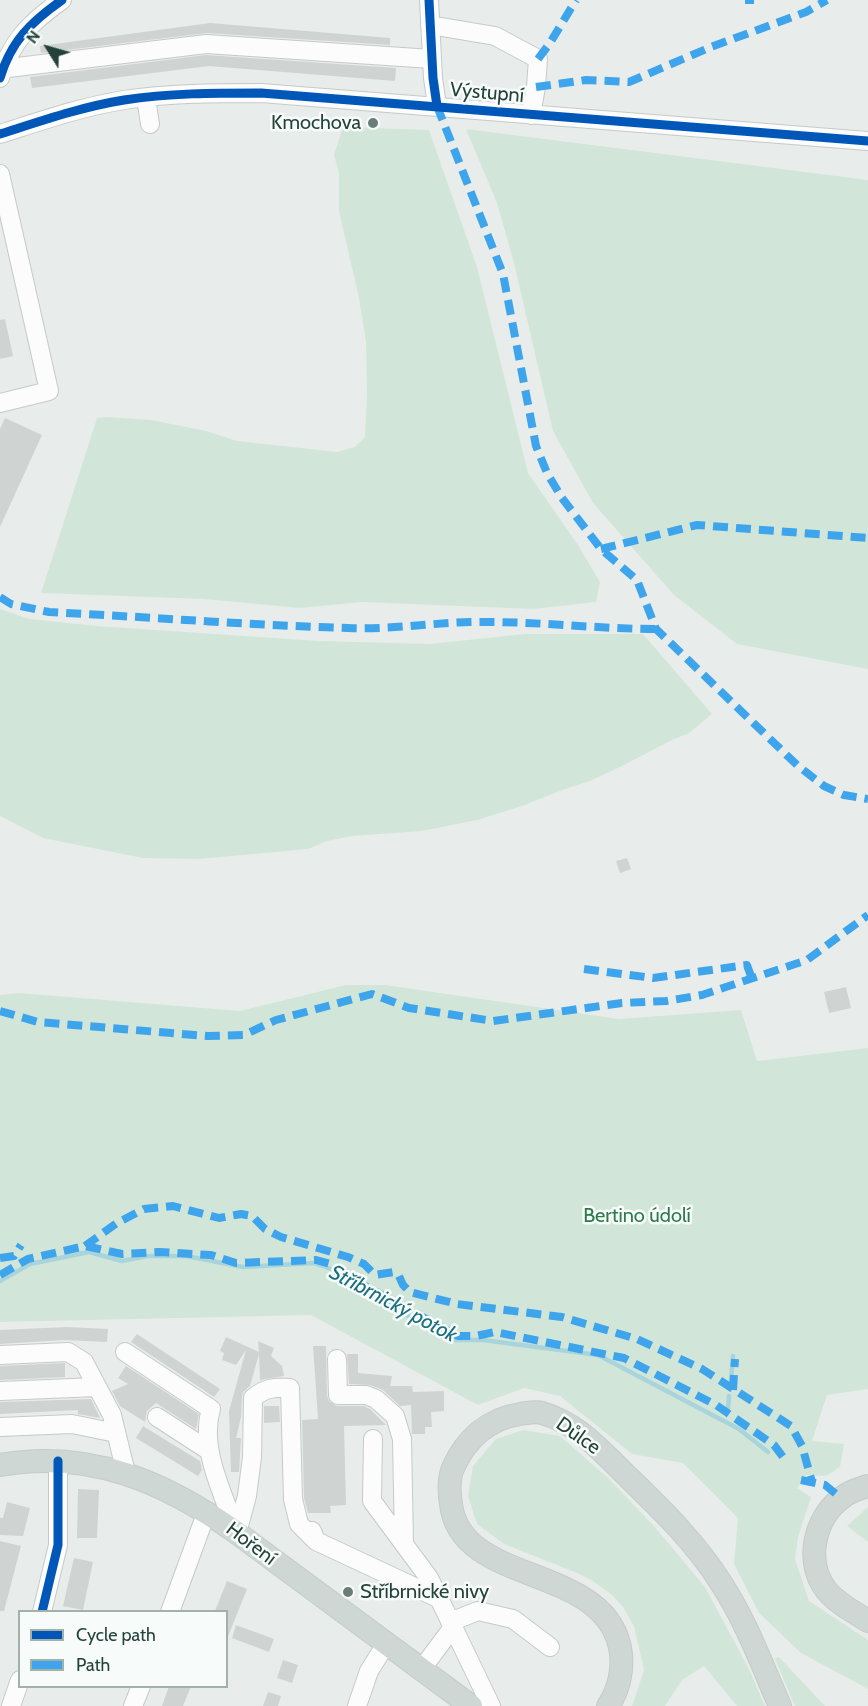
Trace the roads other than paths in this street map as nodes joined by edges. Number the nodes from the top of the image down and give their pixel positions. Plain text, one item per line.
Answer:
1 (62, 0) edge
2 (429, 0) edge
3 (430, 25) junction
4 (432, 59) junction
5 (1, 72) edge
6 (146, 98) junction
7 (437, 106) junction
8 (531, 115) junction
9 (150, 124) dead end
10 (0, 134) edge
11 (868, 141) edge
12 (1, 181) edge
13 (0, 403) edge
14 (125, 1352) dead end
15 (0, 1355) edge
16 (337, 1359) dead end
17 (97, 1387) junction
18 (0, 1391) edge
19 (157, 1418) dead end
20 (0, 1427) edge
21 (116, 1433) junction
22 (373, 1439) dead end
23 (208, 1450) junction
24 (58, 1461) junction
25 (0, 1464) edge
26 (126, 1473) junction
27 (868, 1486) edge
28 (207, 1511) junction
29 (309, 1523) dead end
30 (237, 1533) junction
31 (316, 1542) junction
32 (404, 1544) junction
33 (438, 1598) junction
34 (42, 1610) edge
35 (170, 1610) edge
36 (868, 1621) edge
37 (451, 1624) junction
38 (386, 1644) junction
39 (550, 1647) dead end
40 (420, 1670) junction
41 (18, 1686) edge
42 (140, 1688) edge
43 (11, 1706) edge
44 (134, 1706) edge
45 (357, 1706) edge
46 (471, 1706) edge
47 (491, 1706) edge
48 (608, 1706) edge
49 (780, 1706) edge

1 - 5 street
2 - 3 street
3 - 4 street
3 - 8 street
4 - 5 street
4 - 7 street
6 - 7 street, Výstupní
6 - 9 street
6 - 10 street, Výstupní
7 - 8 street, Výstupní
8 - 11 street, Výstupní
12 - 13 street
14 - 23 street
15 - 17 street
16 - 32 street
17 - 18 street
17 - 21 street
19 - 23 street
20 - 21 street
21 - 26 street
22 - 32 street
23 - 30 street
24 - 25 main road, Hoření
24 - 26 main road, Hoření
24 - 34 street
26 - 28 main road, Hoření
27 - 36 main road
28 - 30 main road, Hoření
28 - 35 street
29 - 31 street
30 - 31 street
30 - 38 main road, Hoření
31 - 33 street
32 - 33 street
33 - 37 street
37 - 39 street
37 - 40 street
37 - 47 street
38 - 40 main road, Hoření
38 - 45 street
40 - 46 main road, Hoření
41 - 43 street
42 - 44 street
48 - 49 main road, Důlce

